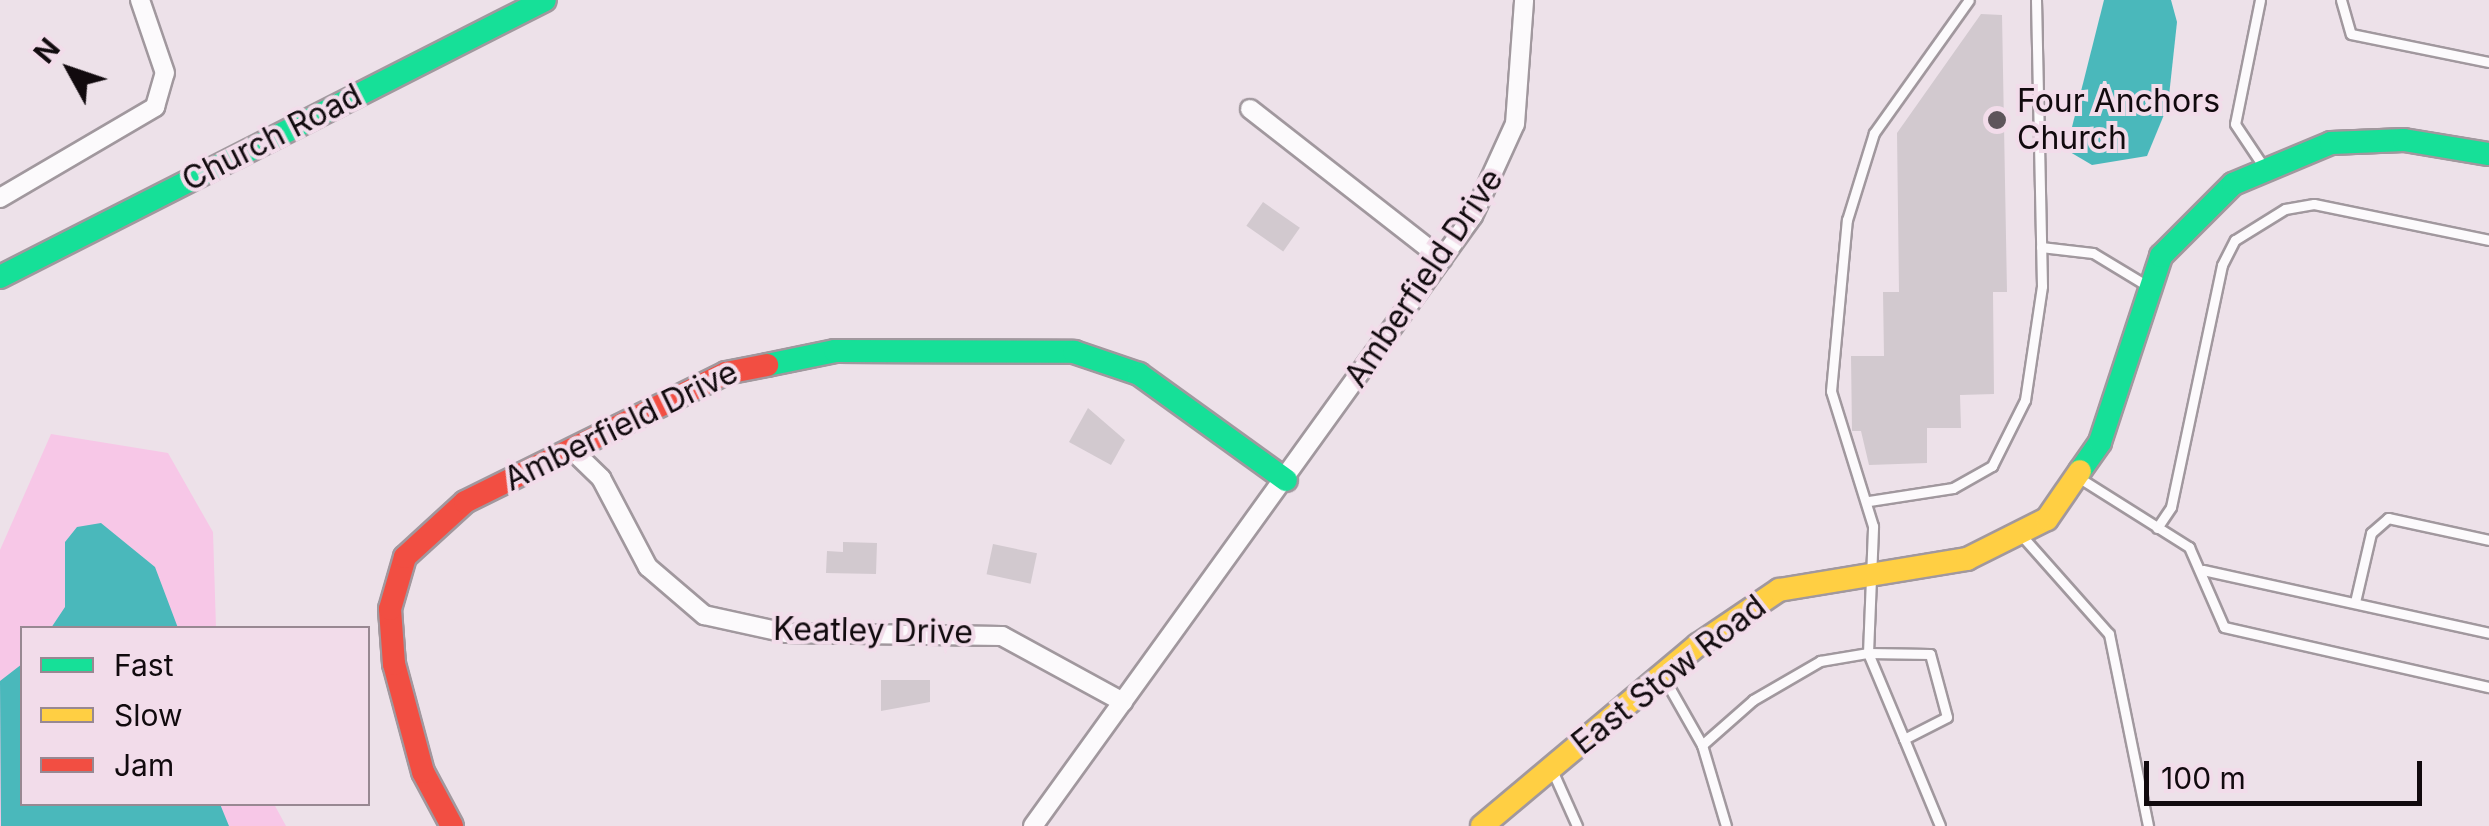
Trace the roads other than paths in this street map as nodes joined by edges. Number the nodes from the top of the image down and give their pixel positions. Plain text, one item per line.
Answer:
1 (140, 0) edge
2 (544, 0) edge
3 (1524, 0) edge
4 (1969, 0) edge
5 (2036, 0) edge
6 (2260, 0) edge
7 (2341, 0) edge
8 (2489, 62) edge
9 (1250, 110) dead end
10 (2489, 154) edge
11 (2262, 166) junction
12 (0, 198) edge
13 (2489, 240) edge
14 (2041, 246) junction
15 (1442, 259) junction
16 (0, 277) edge
17 (2146, 285) junction
18 (571, 449) junction
19 (2080, 479) junction
20 (1286, 480) junction
21 (1869, 500) junction
22 (2157, 528) junction
23 (2022, 536) junction
24 (2489, 540) edge
25 (2202, 570) junction
26 (1864, 571) junction
27 (2356, 602) junction
28 (2489, 632) edge
29 (1868, 653) junction
30 (1662, 676) junction
31 (2489, 687) edge
32 (1122, 702) junction
33 (1904, 739) junction
34 (1702, 746) junction
35 (1551, 768) junction
36 (452, 826) edge
37 (1033, 826) edge
38 (1482, 826) edge
39 (1578, 826) edge
40 (1726, 826) edge
41 (1940, 826) edge
42 (2148, 826) edge

1 - 12 street
2 - 16 street, Church Road
3 - 15 street, Amberfield Drive
4 - 21 lane
5 - 14 lane
6 - 11 lane
7 - 8 lane
9 - 15 street
10 - 11 street, East Stow Road
11 - 17 street, East Stow Road
13 - 22 lane
14 - 17 lane
14 - 21 lane
15 - 20 street, Amberfield Drive
17 - 19 street, East Stow Road
18 - 20 street, Amberfield Drive
18 - 32 street, Keatley Drive
18 - 36 street, Amberfield Drive
19 - 22 lane
19 - 23 street, East Stow Road
20 - 32 street, Amberfield Drive
21 - 26 lane
22 - 25 lane
23 - 26 street, East Stow Road
23 - 42 lane
24 - 27 lane
25 - 27 lane
25 - 31 lane
26 - 29 lane
26 - 30 street, East Stow Road
27 - 28 lane
29 - 33 lane
29 - 33 lane
29 - 34 lane
30 - 34 lane
30 - 35 street, East Stow Road
32 - 37 street, Amberfield Drive
33 - 41 lane
34 - 40 lane
35 - 38 street, East Stow Road
35 - 39 lane

